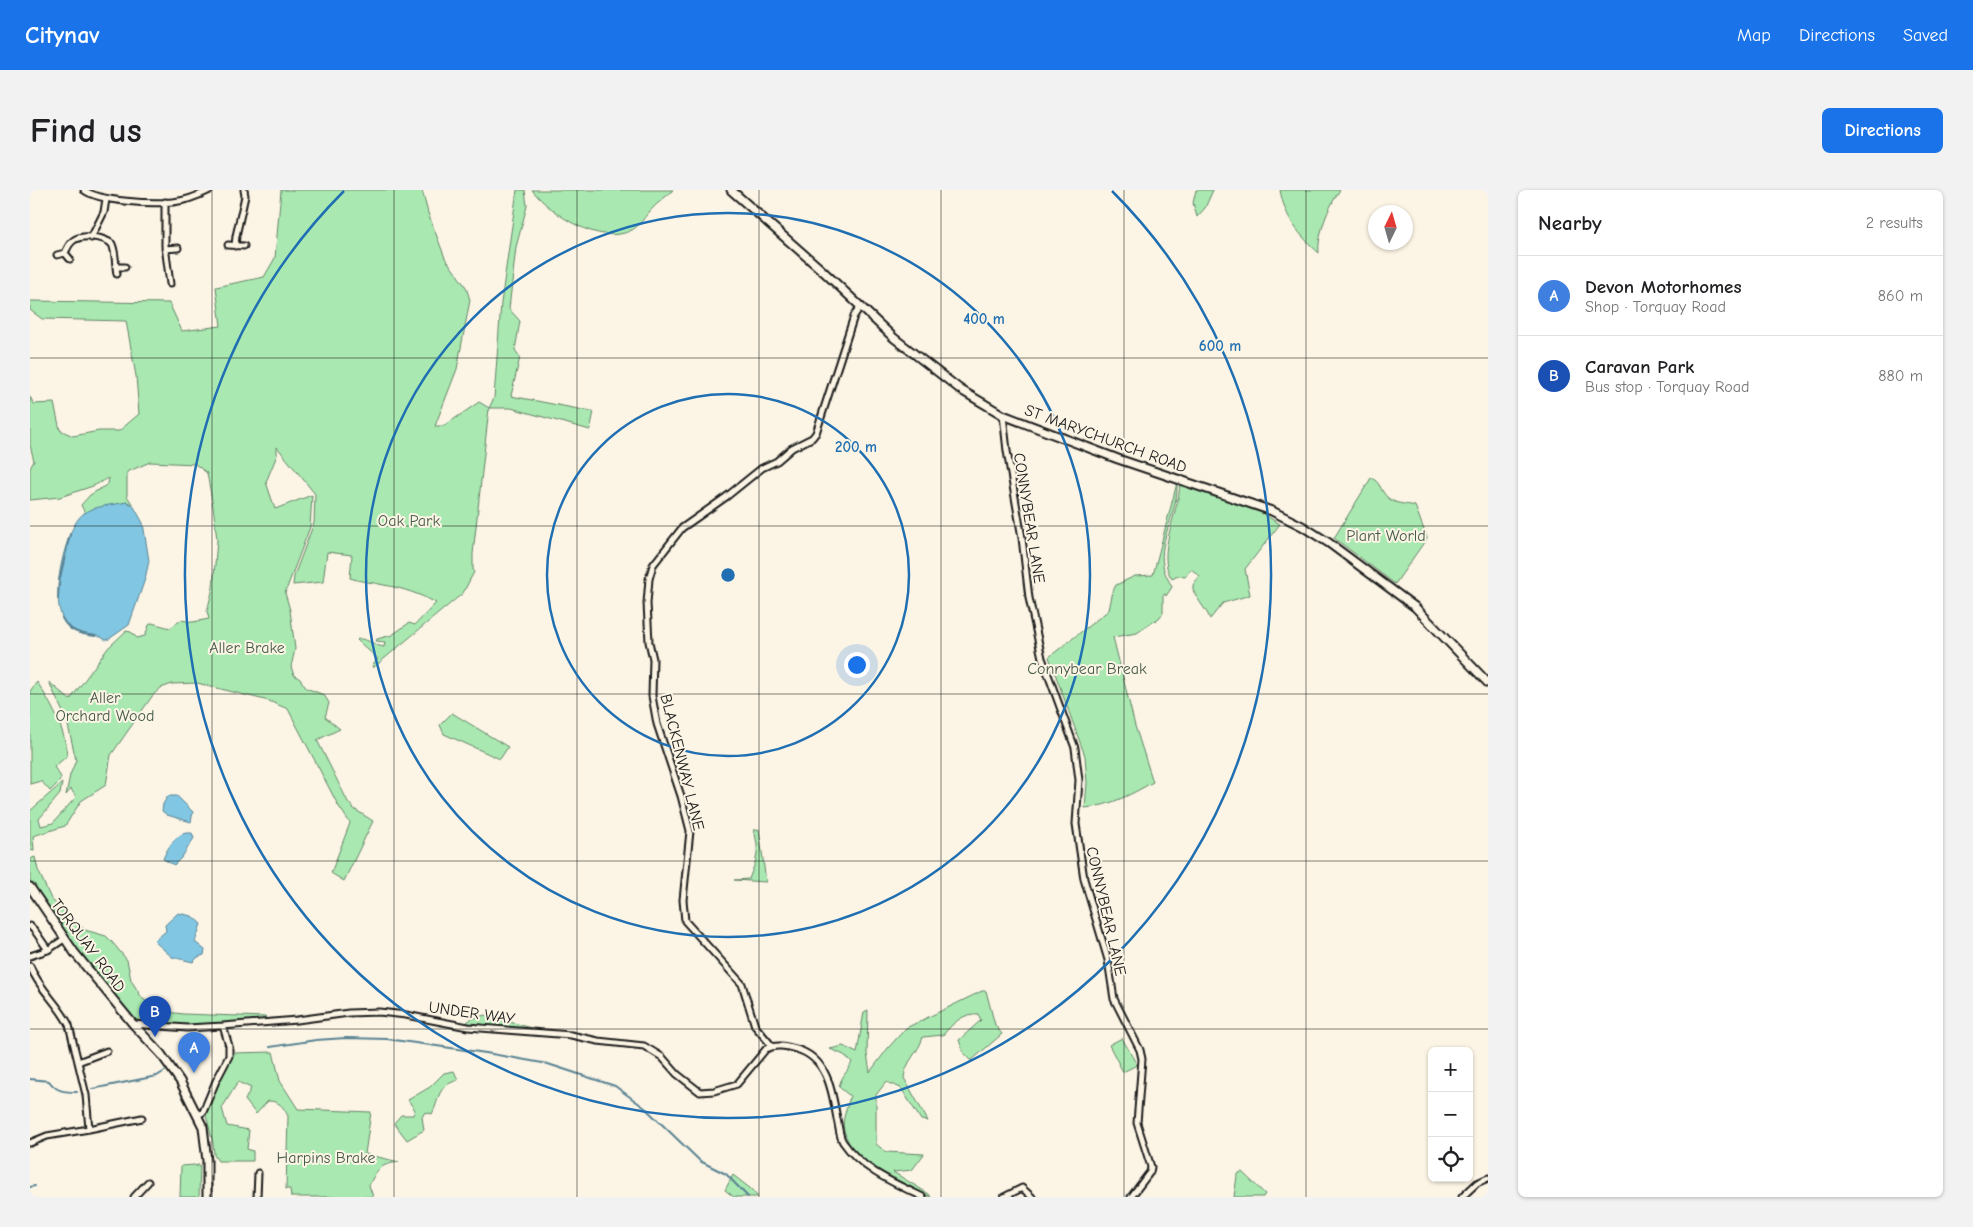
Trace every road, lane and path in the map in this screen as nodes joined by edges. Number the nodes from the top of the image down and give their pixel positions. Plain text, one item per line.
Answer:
1 (84, 190) edge
2 (210, 190) edge
3 (244, 190) edge
4 (731, 190) edge
5 (106, 199) junction
6 (165, 202) junction
7 (92, 238) junction
8 (228, 245) dead end
9 (235, 246) junction
10 (244, 246) dead end
11 (178, 248) dead end
12 (165, 249) junction
13 (65, 253) junction
14 (56, 255) dead end
15 (70, 259) dead end
16 (125, 267) dead end
17 (116, 268) junction
18 (118, 274) dead end
19 (170, 284) dead end
20 (860, 307) junction
21 (1003, 415) junction
22 (1488, 683) edge
23 (30, 887) edge
24 (30, 926) edge
25 (64, 938) junction
26 (48, 950) junction
27 (30, 956) edge
28 (30, 966) edge
29 (133, 1024) junction
30 (223, 1026) junction
31 (772, 1046) junction
32 (107, 1051) dead end
33 (78, 1062) junction
34 (198, 1115) junction
35 (142, 1118) dead end
36 (89, 1129) junction
37 (30, 1143) edge
38 (258, 1173) dead end
39 (1488, 1178) edge
40 (148, 1182) dead end
41 (134, 1197) edge
42 (206, 1197) edge
43 (256, 1197) edge
44 (924, 1197) edge
45 (1004, 1197) edge
46 (1032, 1197) edge
47 (1131, 1197) edge
48 (1462, 1197) edge

1 - 5 street
2 - 6 street
3 - 9 street
4 - 20 street, ST MARYCHURCH ROAD
5 - 6 street
5 - 7 street
6 - 12 street
7 - 13 street
7 - 17 street
8 - 9 street
9 - 10 street
11 - 12 street
12 - 19 street
13 - 14 street
13 - 15 street
16 - 17 street
17 - 18 street
20 - 21 street, ST MARYCHURCH ROAD
20 - 31 street, BLACKENWAY LANE
21 - 22 street, ST MARYCHURCH ROAD
21 - 47 street, CONNYBEAR LANE
23 - 25 street, TORQUAY ROAD
24 - 26 street
25 - 26 street
25 - 29 street, TORQUAY ROAD
26 - 27 street
28 - 33 street
29 - 30 street, UNDER WAY
29 - 34 street, TORQUAY ROAD
30 - 31 street, UNDER WAY
30 - 34 street
31 - 44 street
32 - 33 street
33 - 36 street
34 - 42 street, TORQUAY ROAD
35 - 36 street
36 - 37 street
38 - 43 street
39 - 48 street
40 - 41 street
45 - 46 street

